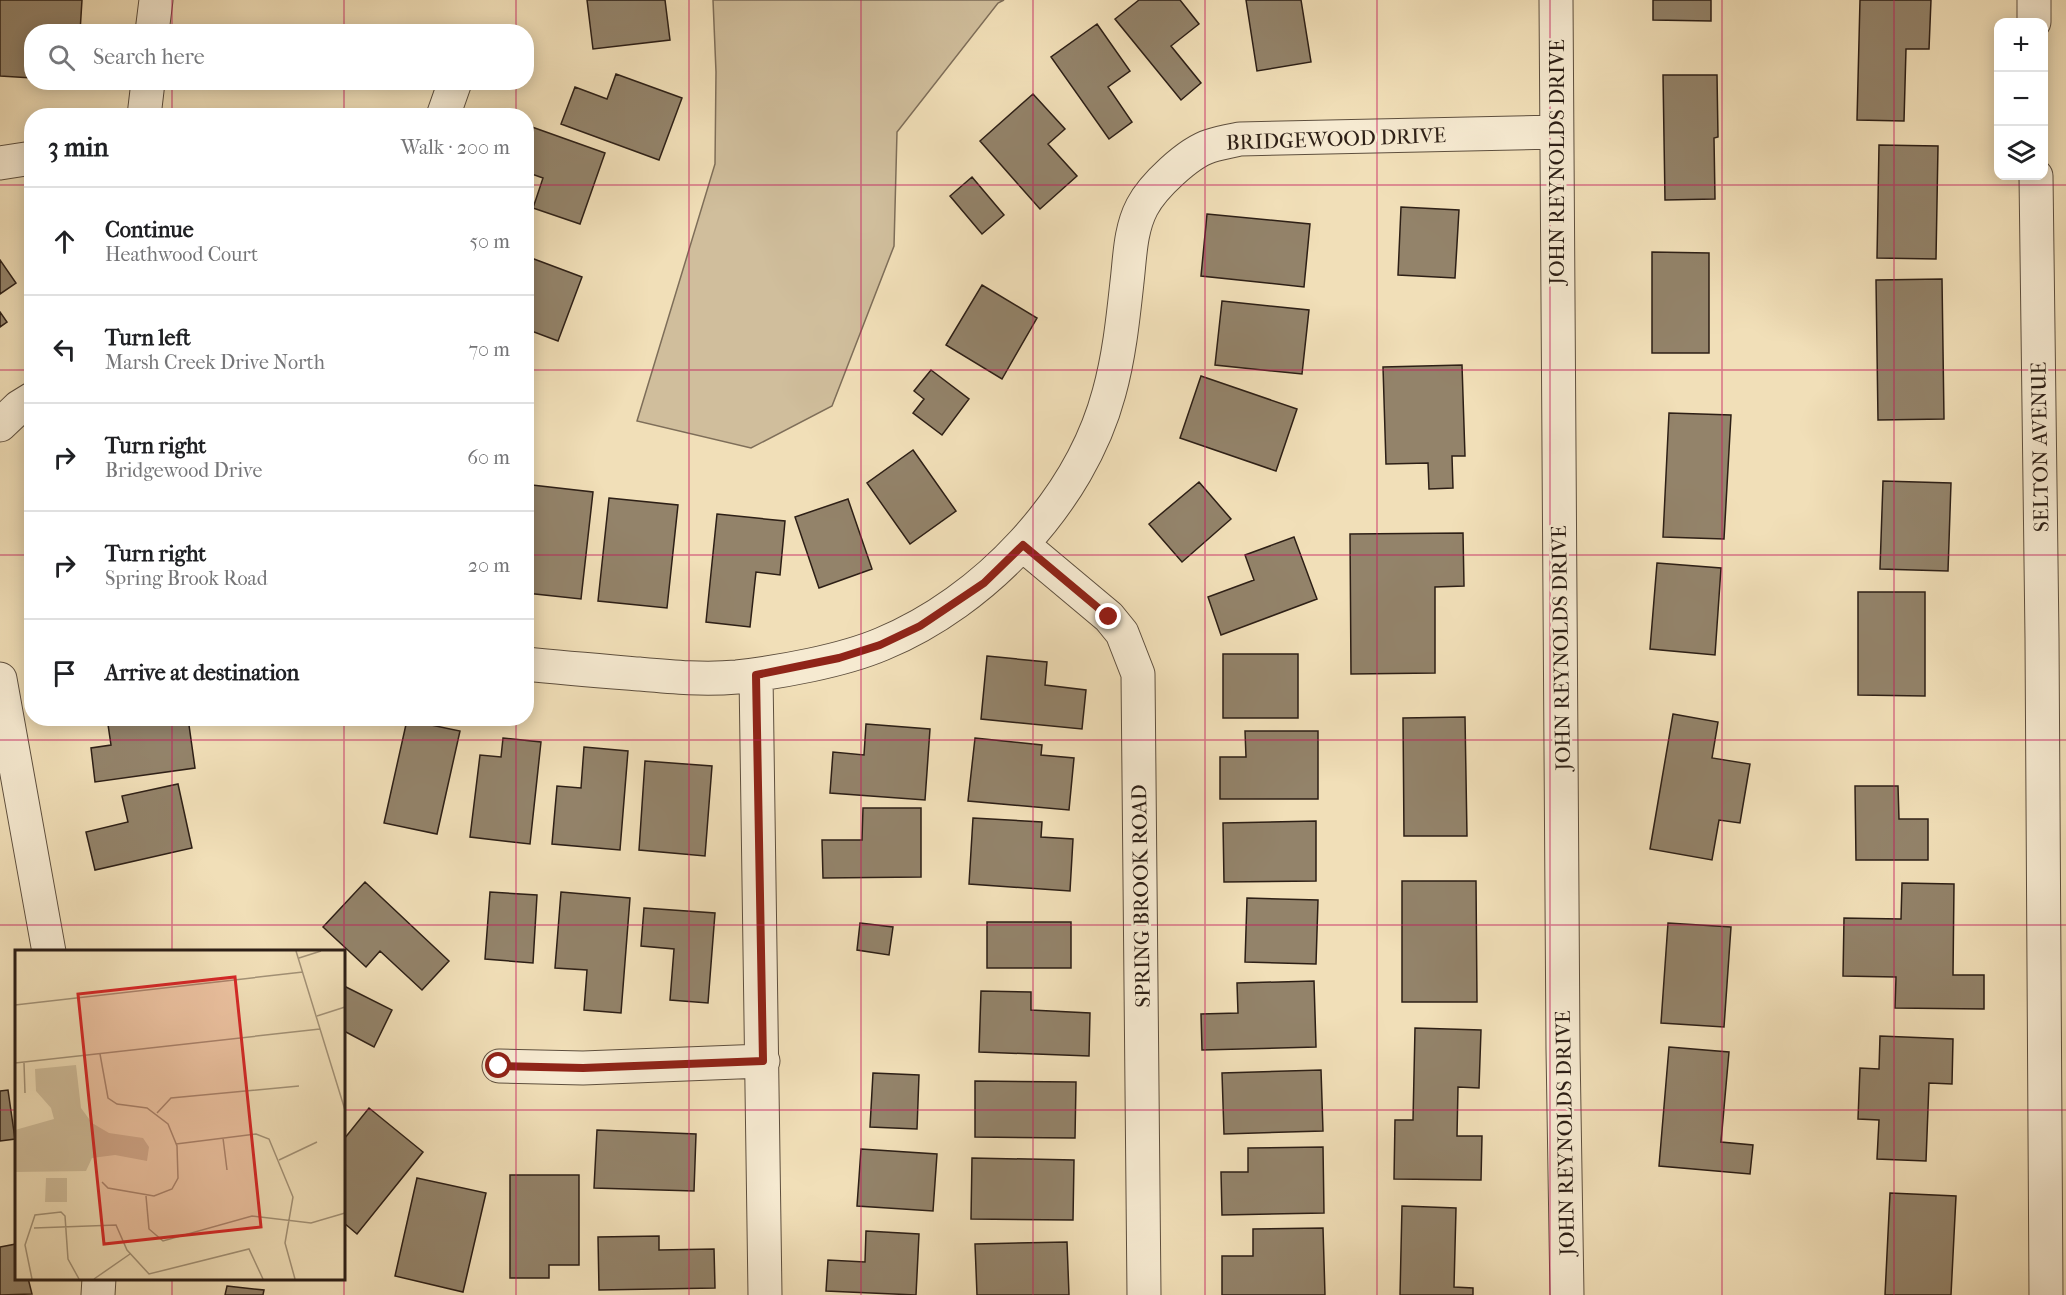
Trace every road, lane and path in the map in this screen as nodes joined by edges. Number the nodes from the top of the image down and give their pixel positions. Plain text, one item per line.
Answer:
1 (156, 0) edge
2 (1556, 0) edge
3 (2034, 0) edge
4 (2034, 18) edge
5 (154, 24) edge
6 (147, 90) edge
7 (452, 90) edge
8 (145, 108) edge
9 (446, 108) edge
10 (1556, 132) junction
11 (24, 159) edge
12 (0, 163) edge
13 (2036, 180) edge
14 (24, 404) edge
15 (0, 425) edge
16 (1023, 545) junction
17 (534, 665) edge
18 (756, 675) junction
19 (0, 679) edge
20 (49, 950) edge
21 (763, 1061) junction
22 (499, 1066) dead end
23 (99, 1280) edge
24 (98, 1295) edge
25 (765, 1295) edge
26 (1144, 1295) edge
27 (1567, 1295) edge
28 (2046, 1295) edge

1 - 5 street
2 - 10 street, JOHN REYNOLDS DRIVE
3 - 4 street
6 - 8 street
7 - 9 street
10 - 16 street, BRIDGEWOOD DRIVE
10 - 27 street, JOHN REYNOLDS DRIVE
11 - 12 street
13 - 28 street, SELTON AVENUE
14 - 15 street
16 - 18 street, BRIDGEWOOD DRIVE
16 - 26 street, SPRING BROOK ROAD
17 - 18 street, BRIDGEWOOD DRIVE
18 - 21 street
19 - 20 street
21 - 22 street
21 - 25 street
23 - 24 street

